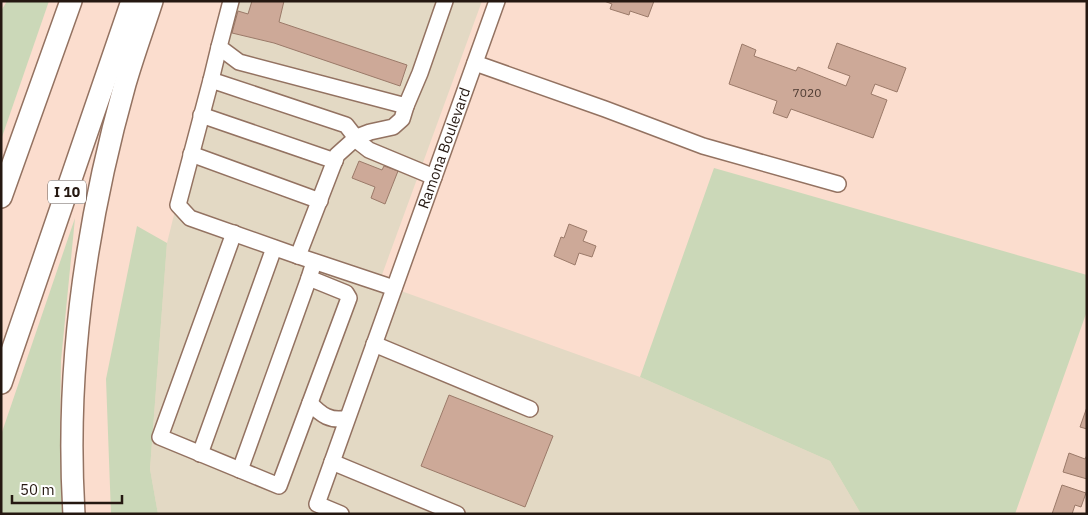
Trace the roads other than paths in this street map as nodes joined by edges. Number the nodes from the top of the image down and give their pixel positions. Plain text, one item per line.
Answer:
1 (71, 1) edge
2 (132, 1) edge
3 (152, 1) edge
4 (231, 1) edge
5 (445, 1) edge
6 (497, 1) edge
7 (219, 47) junction
8 (475, 63) junction
9 (211, 80) junction
10 (406, 106) junction
11 (202, 115) junction
12 (356, 137) junction
13 (191, 154) junction
14 (335, 161) junction
15 (434, 177) junction
16 (838, 184) dead end
17 (1, 198) edge
18 (320, 201) junction
19 (234, 233) junction
20 (274, 248) junction
21 (298, 256) junction
22 (314, 262) junction
23 (309, 278) junction
24 (393, 292) junction
25 (374, 344) junction
26 (1, 383) edge
27 (310, 403) junction
28 (530, 409) dead end
29 (347, 418) junction
30 (200, 454) junction
31 (332, 462) junction
32 (240, 470) junction
33 (74, 514) edge
34 (341, 514) edge
35 (457, 514) edge

1 - 17 highway
2 - 26 highway, I 10
3 - 33 highway
4 - 7 street
5 - 10 street
6 - 8 street, Ramona Boulevard
7 - 9 street
7 - 10 street
8 - 15 street, Ramona Boulevard
8 - 16 street
9 - 11 street
9 - 12 street
10 - 12 street
11 - 13 street
11 - 14 street
12 - 14 street
12 - 15 street
13 - 18 street
13 - 19 street
14 - 18 street
15 - 24 street, Ramona Boulevard
18 - 21 street
19 - 20 street
19 - 30 street
20 - 21 street
20 - 30 street
21 - 22 street
22 - 23 street
22 - 24 street
23 - 27 street
23 - 32 street
24 - 25 street, Ramona Boulevard
25 - 28 street
25 - 29 street, Ramona Boulevard
27 - 29 street
27 - 32 street
29 - 31 street, Ramona Boulevard
30 - 32 street
31 - 34 street, Ramona Boulevard
31 - 35 street

